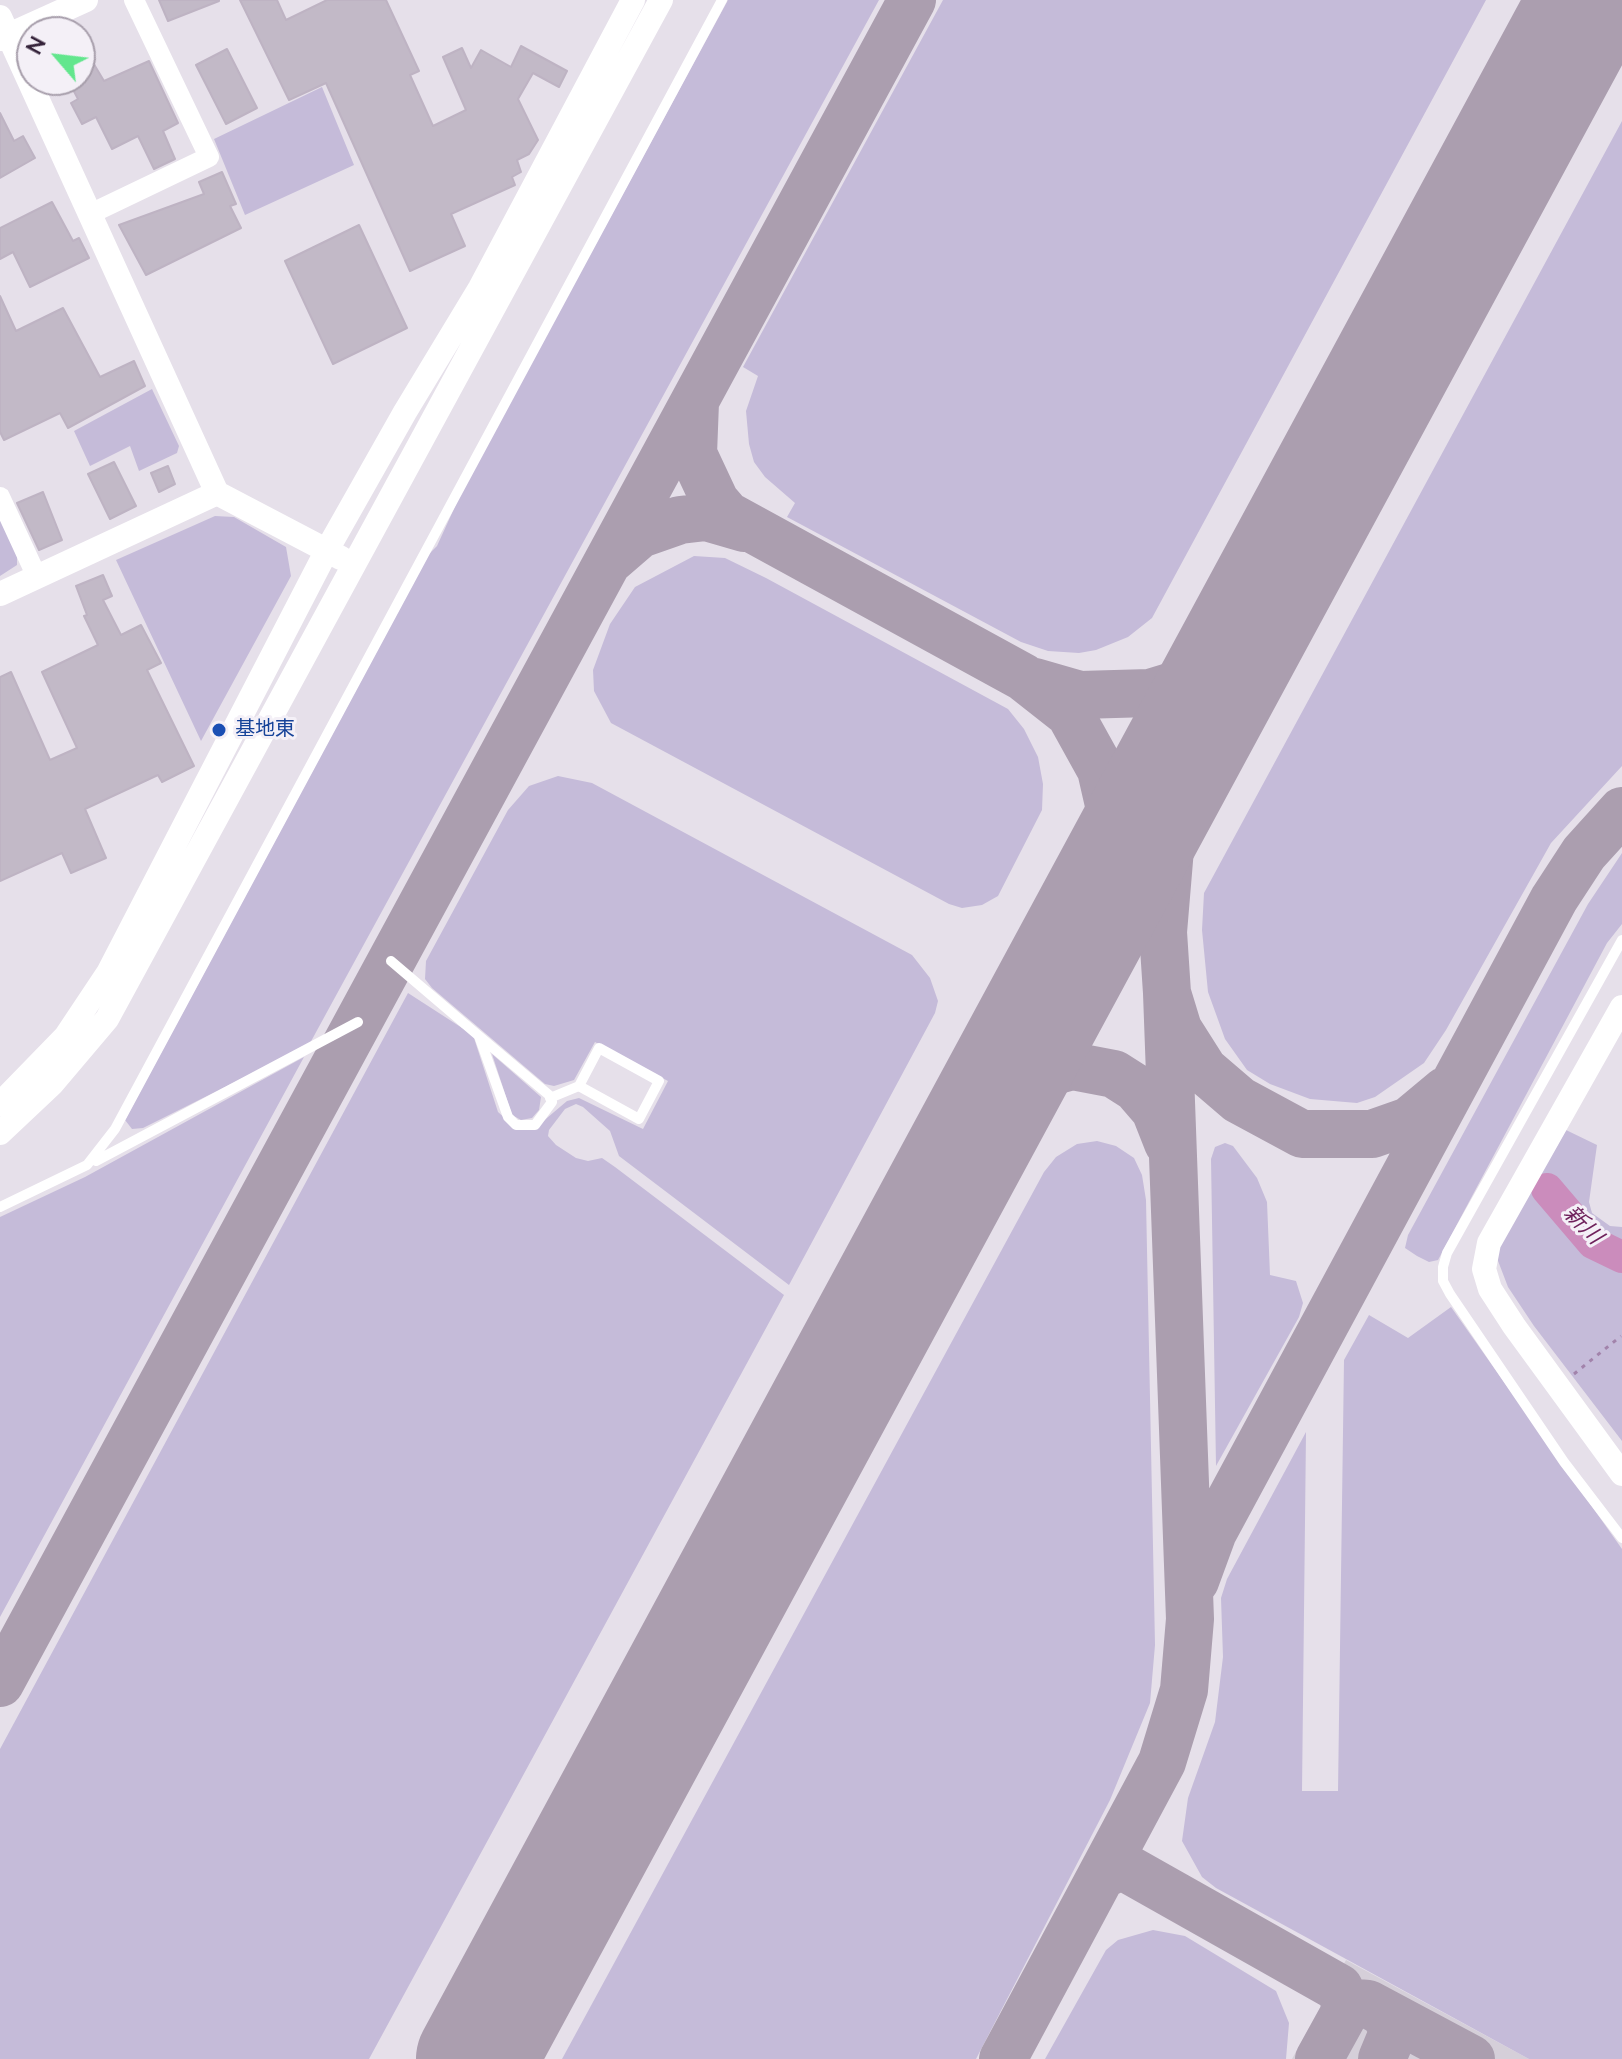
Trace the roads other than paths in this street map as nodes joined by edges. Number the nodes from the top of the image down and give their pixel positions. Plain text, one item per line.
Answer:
1 (86, 0) edge
2 (134, 0) edge
3 (633, 0) edge
4 (661, 0) edge
5 (722, 0) edge
6 (3, 30) edge
7 (90, 214) junction
8 (217, 493) junction
9 (0, 497) edge
10 (327, 550) junction
11 (353, 565) junction
12 (37, 577) junction
13 (0, 594) edge
14 (1622, 940) edge
15 (391, 961) dead end
16 (1622, 1007) edge
17 (358, 1022) dead end
18 (479, 1036) junction
19 (579, 1086) junction
20 (550, 1098) junction
21 (0, 1104) edge
22 (0, 1133) edge
23 (87, 1165) junction
24 (0, 1207) edge
25 (1622, 1474) edge
26 (1622, 1538) edge

1 - 6 street
2 - 7 street
3 - 10 street
4 - 11 street
5 - 23 lane
6 - 7 street
7 - 8 street
8 - 10 street
8 - 12 street
9 - 12 street
10 - 11 street
10 - 21 street
11 - 22 street
12 - 13 street
14 - 26 lane
15 - 18 lane
16 - 25 street
17 - 23 lane
18 - 20 lane
18 - 20 lane
19 - 19 lane
19 - 20 lane
23 - 24 lane

